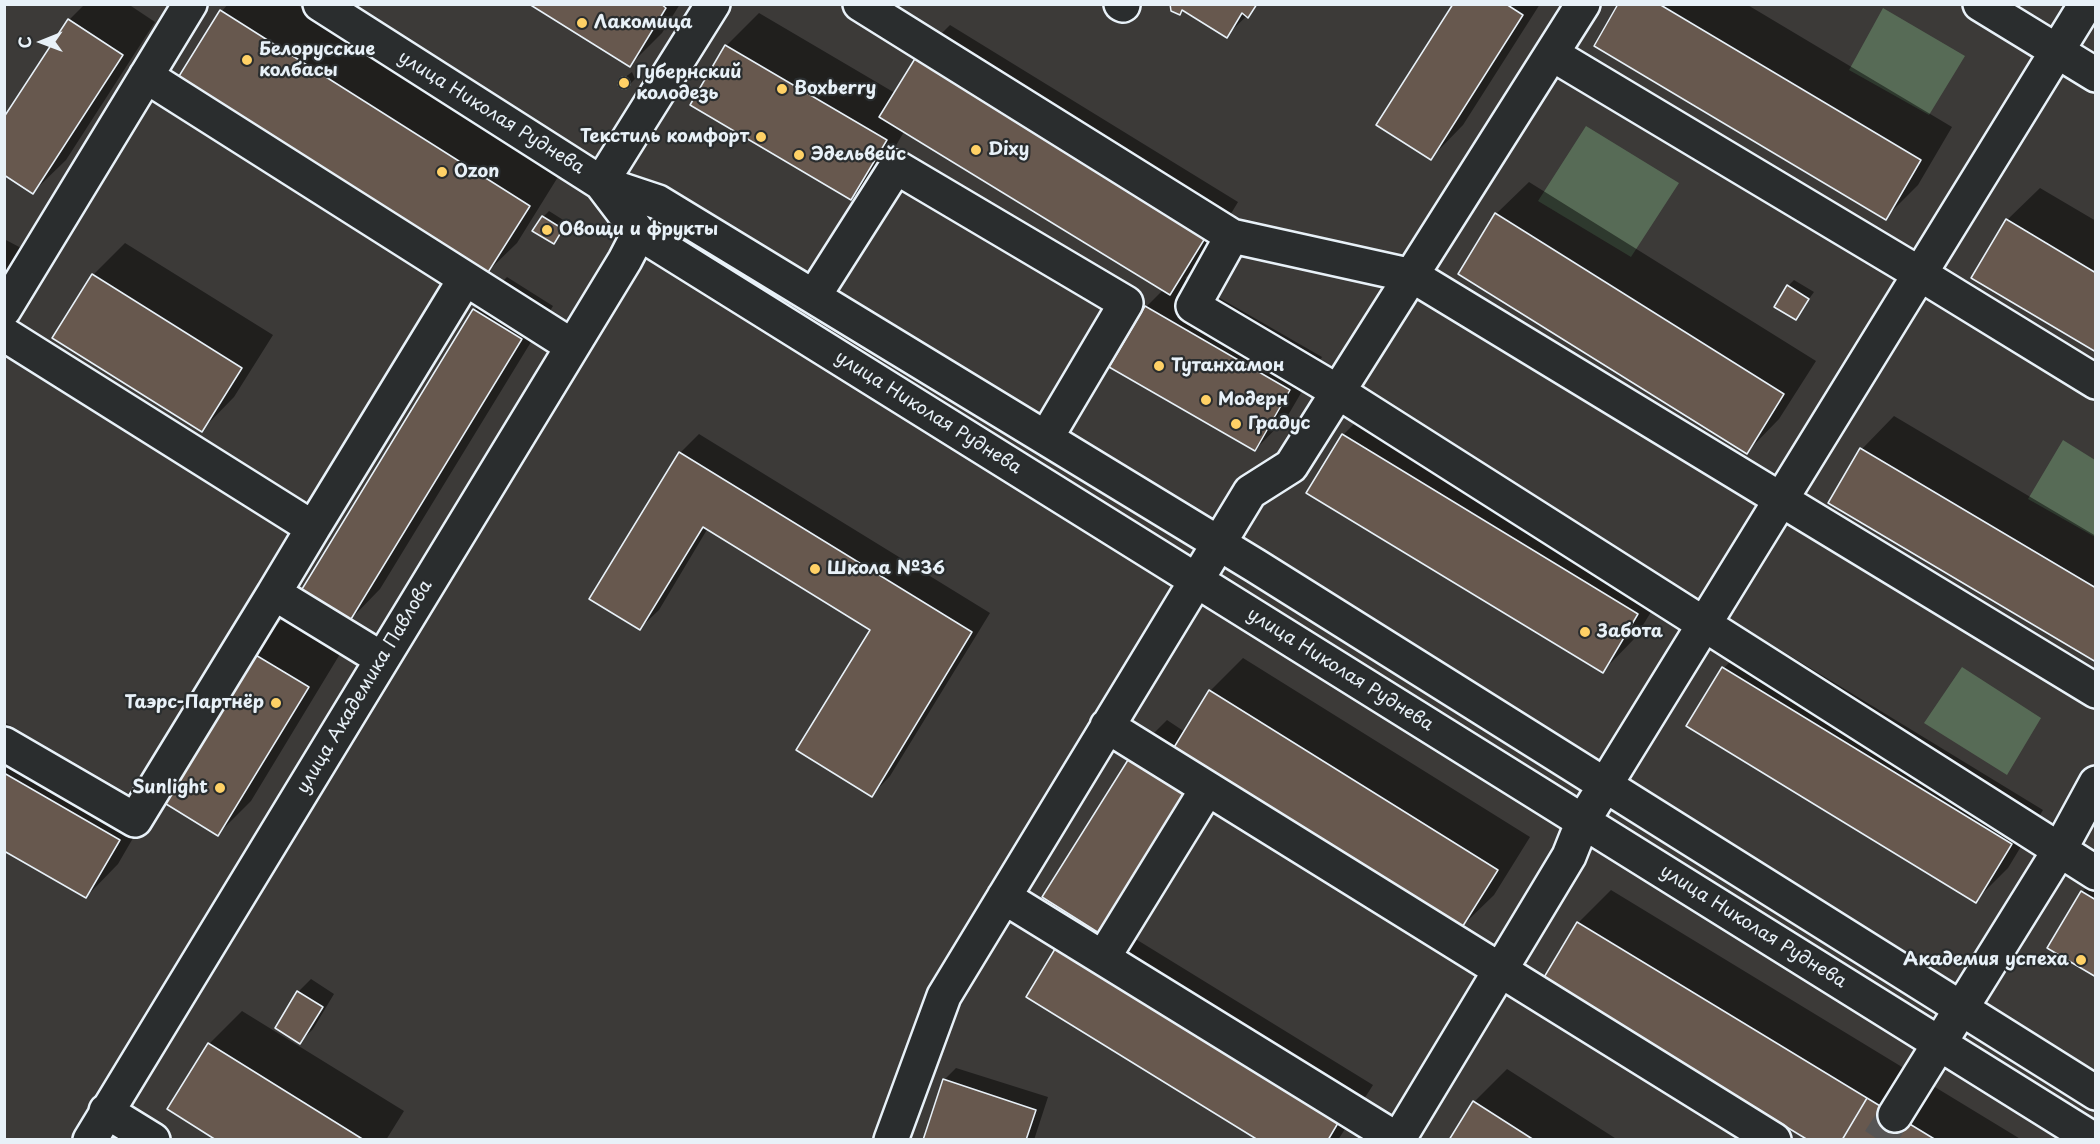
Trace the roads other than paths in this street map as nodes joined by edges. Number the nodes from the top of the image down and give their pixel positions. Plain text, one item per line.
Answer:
1 (190, 4) edge
2 (320, 4) edge
3 (860, 4) edge
4 (1583, 4) edge
5 (1980, 4) edge
6 (2086, 4) edge
7 (700, 9) edge
8 (2058, 52) junction
9 (1552, 54) junction
10 (2096, 75) edge
11 (146, 76) junction
12 (602, 183) junction
13 (639, 233) junction
14 (1232, 236) junction
15 (1920, 274) junction
16 (1413, 276) junction
17 (465, 279) junction
18 (814, 296) junction
19 (4, 310) edge
20 (4, 334) edge
21 (572, 346) junction
22 (2096, 382) edge
23 (1340, 393) junction
24 (1046, 438) junction
25 (1781, 500) junction
26 (313, 528) junction
27 (1218, 544) junction
28 (1197, 580) junction
29 (274, 593) junction
30 (1704, 625) junction
31 (382, 659) junction
32 (2096, 691) edge
33 (1107, 726) junction
34 (4, 744) edge
35 (2096, 783) edge
36 (1605, 785) junction
37 (1207, 789) junction
38 (1583, 821) junction
39 (2059, 851) junction
40 (2096, 873) edge
41 (1004, 897) junction
42 (1103, 958) junction
43 (1500, 970) junction
44 (1961, 1009) junction
45 (1940, 1043) junction
46 (2096, 1094) edge
47 (106, 1111) junction
48 (1895, 1115) tunnel mouth
49 (2093, 1139) edge
50 (90, 1140) edge
51 (153, 1140) edge
52 (891, 1140) edge
53 (1398, 1140) edge
54 (1774, 1140) edge

1 - 11 street
2 - 12 street, улица Николая Руднева
3 - 14 street
4 - 9 street
5 - 8 street
6 - 8 street
7 - 12 street
8 - 10 street
8 - 15 street
9 - 15 street
9 - 16 street
11 - 17 street
11 - 19 street
12 - 13 street, улица Николая Руднева
12 - 18 street, улица Николая Руднева
13 - 21 street, улица Академика Павлова
13 - 28 street, улица Николая Руднева
14 - 16 street
14 - 23 street
15 - 22 street
15 - 25 street
16 - 23 street
16 - 25 street
17 - 21 street
17 - 26 street
18 - 24 street, улица Николая Руднева
18 - 24 street
20 - 26 street
21 - 31 street, улица Академика Павлова
23 - 27 street
23 - 30 street
24 - 27 street, улица Николая Руднева
25 - 30 street
25 - 32 street
26 - 29 street
27 - 28 street
27 - 36 street, улица Николая Руднева
28 - 33 street
28 - 38 street, улица Николая Руднева
29 - 31 street
29 - 34 street
30 - 36 street
30 - 39 street
31 - 47 street, улица Академика Павлова
33 - 37 street
33 - 41 street
35 - 39 street
36 - 38 street
36 - 44 street, улица Николая Руднева
37 - 42 street
37 - 43 street
38 - 43 street
38 - 45 street, улица Николая Руднева
39 - 40 street
39 - 44 street
41 - 42 street
41 - 52 street
42 - 53 street
43 - 53 street
43 - 54 street
44 - 45 street
44 - 46 street, улица Николая Руднева
45 - 48 street
45 - 49 street, улица Николая Руднева
47 - 50 street, улица Академика Павлова
47 - 51 street

